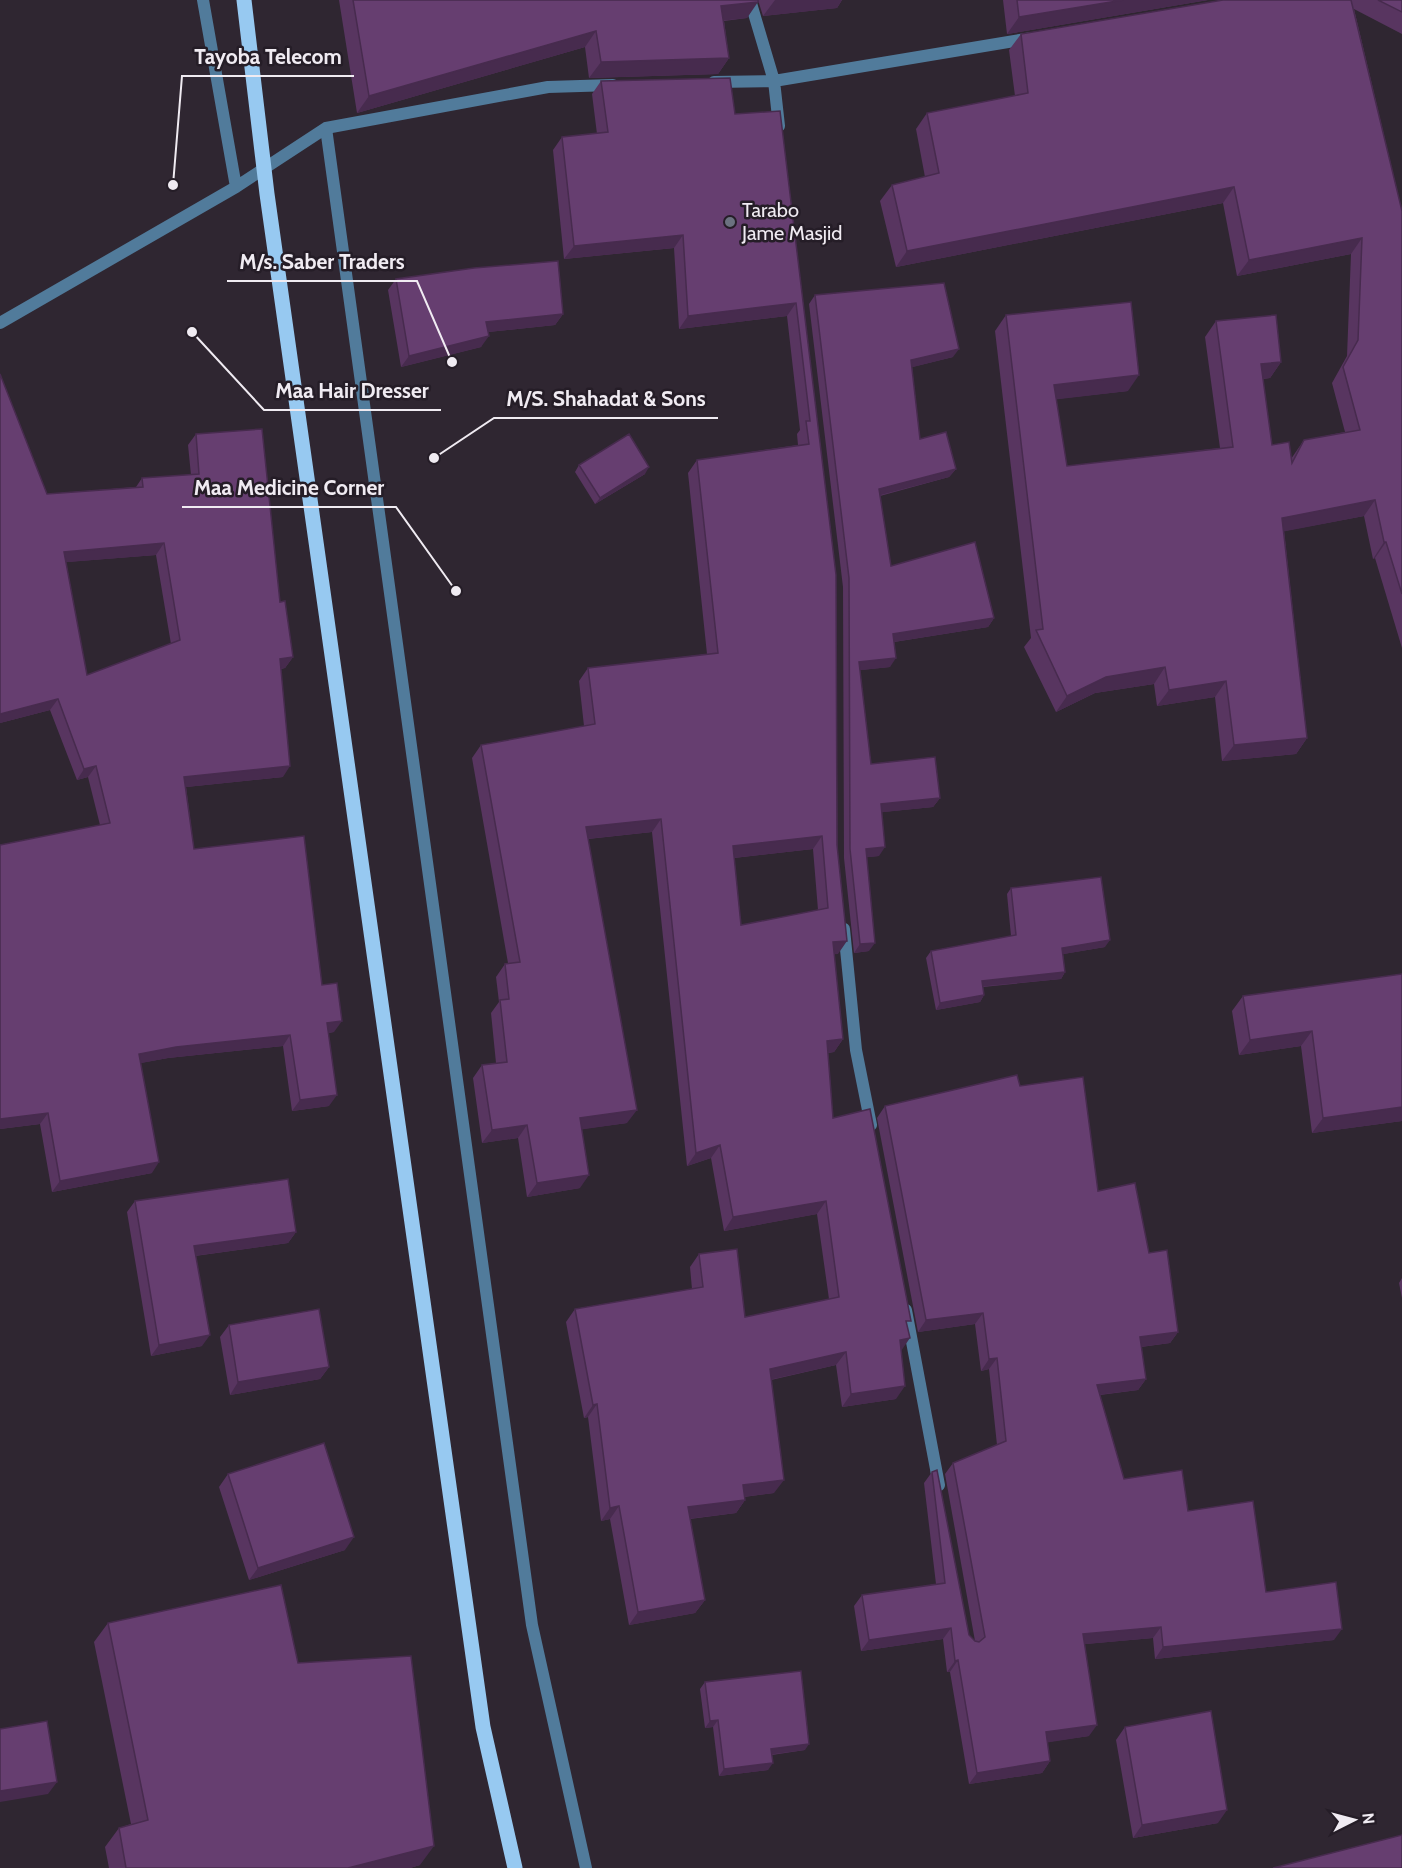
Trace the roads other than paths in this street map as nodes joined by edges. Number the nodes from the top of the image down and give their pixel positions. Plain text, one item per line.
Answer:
1 (203, 0) edge
2 (244, 0) edge
3 (750, 0) edge
4 (1046, 35) edge
5 (774, 81) junction
6 (702, 82) edge
7 (631, 84) edge
8 (326, 128) junction
9 (781, 140) edge
10 (236, 187) junction
11 (0, 323) edge
12 (842, 915) edge
13 (872, 1132) edge
14 (903, 1295) edge
15 (941, 1494) edge
16 (515, 1868) edge
17 (586, 1868) edge

1 - 10 street
2 - 16 main road
3 - 5 street
4 - 5 street
5 - 6 street
5 - 9 street
7 - 8 street
8 - 10 street
8 - 17 street
10 - 11 street
12 - 13 street
14 - 15 street

